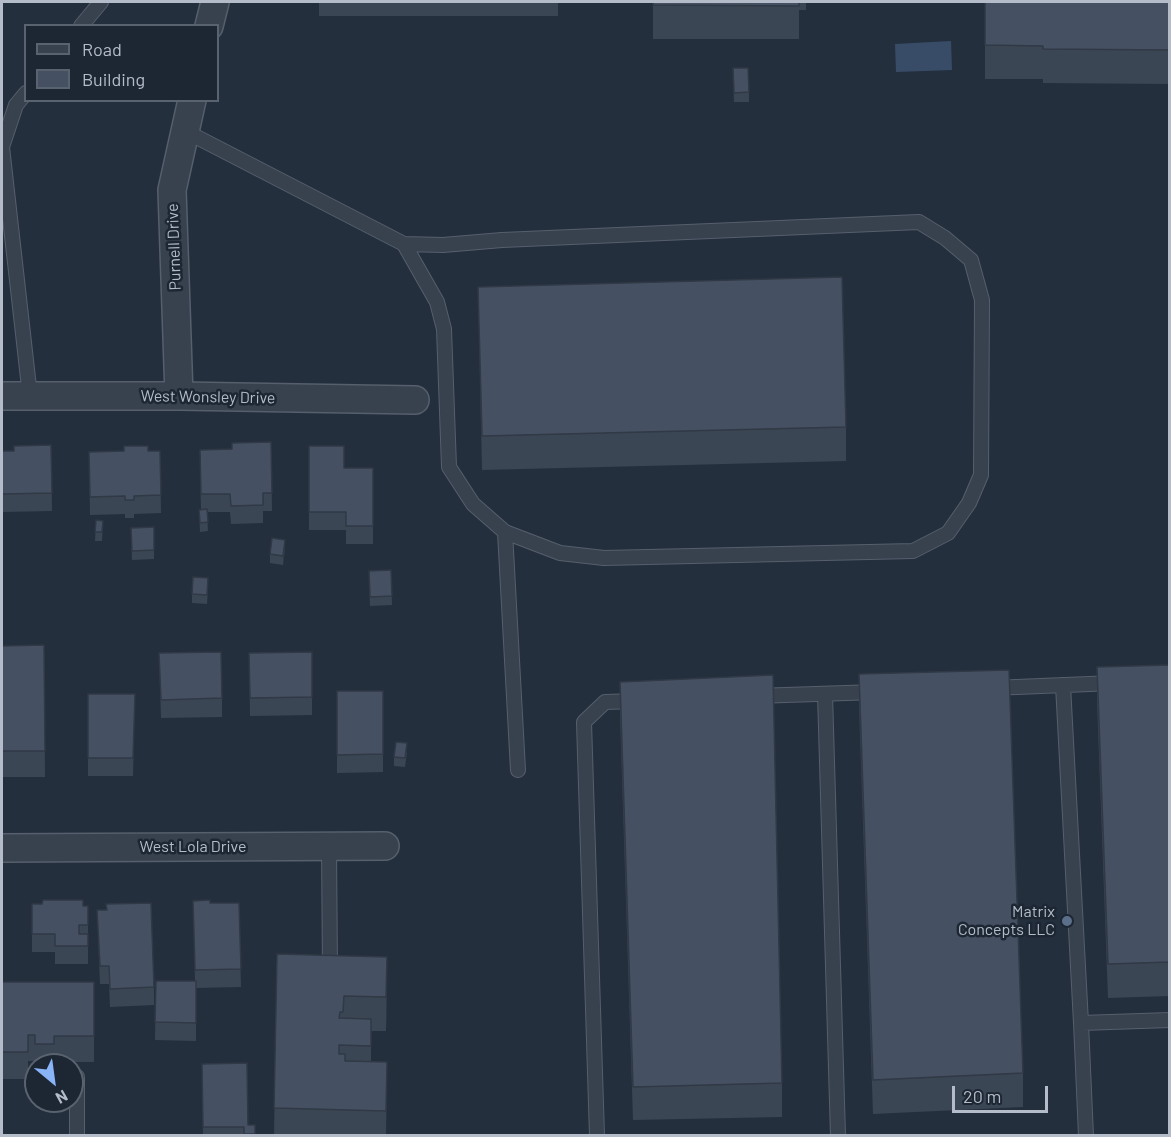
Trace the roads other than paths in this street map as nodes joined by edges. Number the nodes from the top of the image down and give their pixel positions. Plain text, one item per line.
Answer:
1 (101, 2) edge
2 (215, 2) edge
3 (83, 24) edge
4 (210, 24) edge
5 (24, 95) edge
6 (192, 102) edge
7 (185, 131) junction
8 (404, 244) junction
9 (2, 396) edge
10 (30, 396) junction
11 (179, 396) junction
12 (415, 400) dead end
13 (505, 532) junction
14 (1122, 683) edge
15 (1063, 685) junction
16 (980, 688) edge
17 (897, 691) edge
18 (825, 694) junction
19 (744, 697) edge
20 (652, 700) edge
21 (518, 770) dead end
22 (329, 846) junction
23 (385, 846) dead end
24 (2, 848) edge
25 (330, 970) edge
26 (1170, 1020) edge
27 (1081, 1023) junction
28 (77, 1113) edge
29 (1086, 1135) edge
30 (77, 1136) edge
31 (597, 1136) edge
32 (838, 1136) edge
33 (1076, 1136) edge

1 - 3 lane
2 - 4 street
5 - 10 lane
6 - 7 street, Purnell Drive
7 - 8 lane
7 - 11 street, Purnell Drive
8 - 13 lane
8 - 13 lane
9 - 10 street, West Wonsley Drive
10 - 11 street, West Wonsley Drive
11 - 12 street, West Wonsley Drive
13 - 21 lane
14 - 15 lane
15 - 16 lane
15 - 27 lane
17 - 18 lane
18 - 19 lane
18 - 32 lane
20 - 31 lane
22 - 23 street, West Lola Drive
22 - 24 street, West Lola Drive
22 - 25 lane
26 - 27 lane
27 - 29 lane
28 - 30 lane
29 - 33 lane

